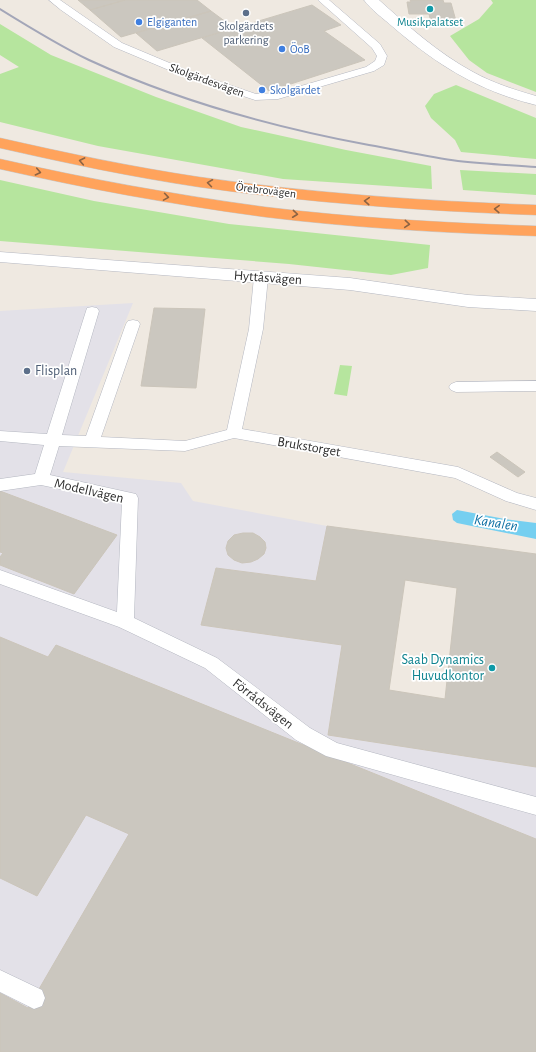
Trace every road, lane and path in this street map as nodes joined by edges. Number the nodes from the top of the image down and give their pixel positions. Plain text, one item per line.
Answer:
1 (54, 0) edge
2 (324, 0) edge
3 (371, 0) edge
4 (536, 101) edge
5 (0, 143) edge
6 (0, 164) edge
7 (536, 210) edge
8 (536, 231) edge
9 (0, 257) edge
10 (261, 277) junction
11 (536, 306) edge
12 (92, 311) dead end
13 (132, 324) dead end
14 (536, 386) edge
15 (456, 387) dead end
16 (234, 433) junction
17 (0, 436) edge
18 (52, 440) junction
19 (92, 441) junction
20 (41, 479) junction
21 (0, 485) edge
22 (536, 504) edge
23 (0, 577) edge
24 (125, 622) junction
25 (536, 806) edge
26 (0, 981) edge
27 (34, 998) dead end

1 - 2 lane, Skolgärdesvägen
3 - 4 street
7 -> 5 highway, Örebrovägen
6 -> 8 highway, Örebrovägen
9 - 10 street, Hyttåsvägen
10 - 11 street, Hyttåsvägen
10 - 16 lane
12 - 18 lane
13 - 19 lane
14 - 15 lane
16 - 19 lane
16 - 22 lane, Brukstorget
17 - 18 lane
18 - 19 lane
18 - 20 lane
20 - 21 lane, Modellvägen
20 - 24 lane, Modellvägen
23 - 24 lane, Förrådsvägen
24 - 25 lane, Förrådsvägen
26 - 27 lane

